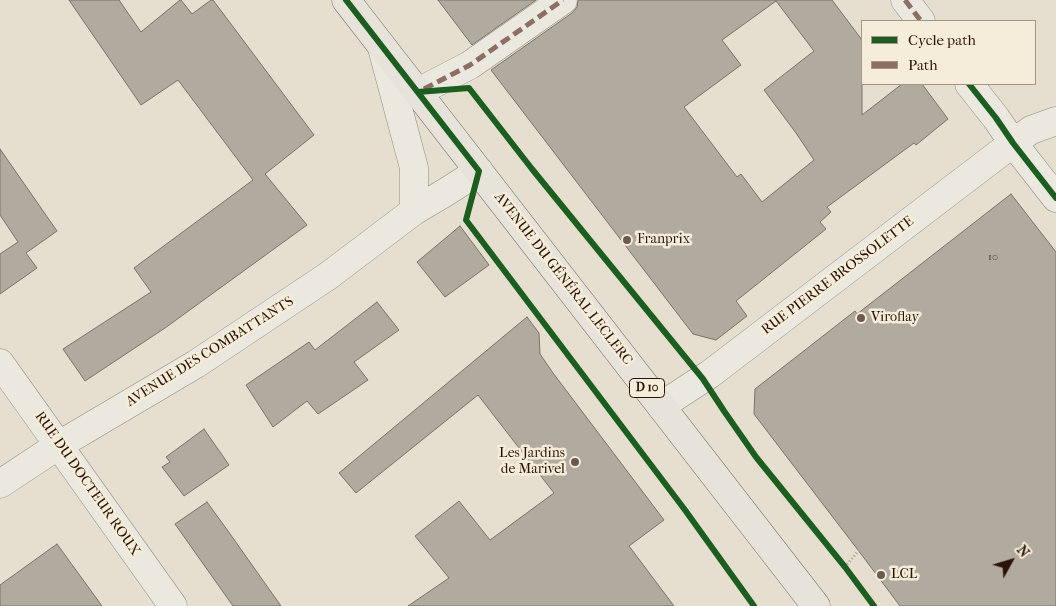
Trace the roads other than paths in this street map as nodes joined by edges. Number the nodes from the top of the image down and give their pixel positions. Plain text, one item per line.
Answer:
1 (346, 0) edge
2 (563, 0) edge
3 (905, 0) edge
4 (920, 20) edge
5 (382, 48) junction
6 (970, 85) edge
7 (418, 92) junction
8 (1056, 120) edge
9 (1013, 143) junction
10 (479, 171) junction
11 (1056, 198) edge
12 (414, 211) junction
13 (0, 363) edge
14 (661, 406) junction
15 (59, 445) junction
16 (0, 484) edge
17 (173, 606) edge
18 (816, 606) edge

1 - 5 main road, AVENUE DU GÉNÉRAL LECLERC / D 10
2 - 7 street
3 - 4 street
5 - 7 main road, AVENUE DU GÉNÉRAL LECLERC / D 10
5 - 12 street
6 - 9 street
7 - 10 main road, AVENUE DU GÉNÉRAL LECLERC / D 10
8 - 9 street, RUE PIERRE BROSSOLETTE
9 - 11 street
9 - 14 street, RUE PIERRE BROSSOLETTE
10 - 12 street, AVENUE DES COMBATTANTS
10 - 14 main road, AVENUE DU GÉNÉRAL LECLERC / D 10
12 - 15 street, AVENUE DES COMBATTANTS
13 - 15 street, RUE DU DOCTEUR ROUX
14 - 18 main road, AVENUE DU GÉNÉRAL LECLERC / D 10
15 - 16 street, AVENUE DES COMBATTANTS
15 - 17 street, RUE DU DOCTEUR ROUX

